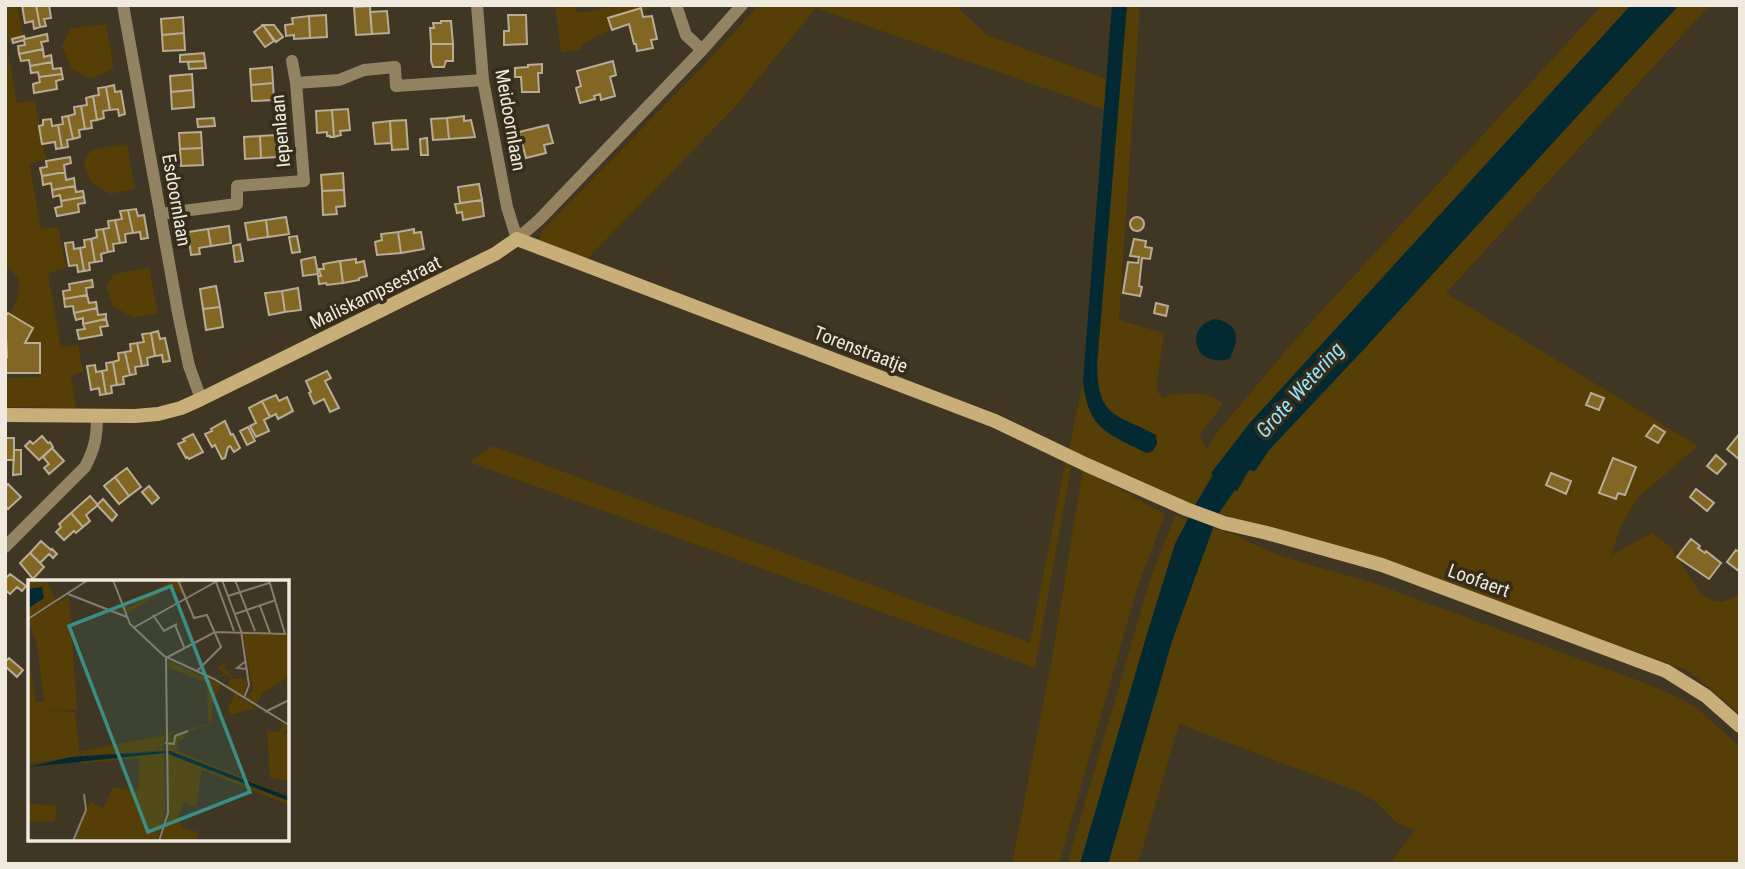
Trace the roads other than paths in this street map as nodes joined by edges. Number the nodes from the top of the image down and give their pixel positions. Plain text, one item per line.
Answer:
1 (123, 5) edge
2 (477, 5) edge
3 (676, 5) edge
4 (742, 5) edge
5 (702, 50) junction
6 (292, 61) dead end
7 (483, 80) junction
8 (296, 83) junction
9 (160, 214) junction
10 (517, 239) junction
11 (201, 399) junction
12 (5, 415) edge
13 (97, 416) junction
14 (1186, 509) joint
15 (5, 547) edge
16 (1740, 726) edge

1 - 9 street, Esdoornlaan
2 - 7 street, Meidoornlaan
3 - 5 street
4 - 5 street, Maliskampsestraat
5 - 10 street, Maliskampsestraat
6 - 8 street, Iepenlaan
7 - 8 street, Iepenlaan
7 - 10 street, Meidoornlaan
8 - 9 street, Iepenlaan
9 - 11 street, Esdoornlaan
10 - 11 street, Maliskampsestraat
10 - 14 street, Torenstraatje
11 - 13 street, Maliskampsestraat
12 - 13 street, Maliskampsestraat
13 - 15 street
14 - 16 street, Loofaert

